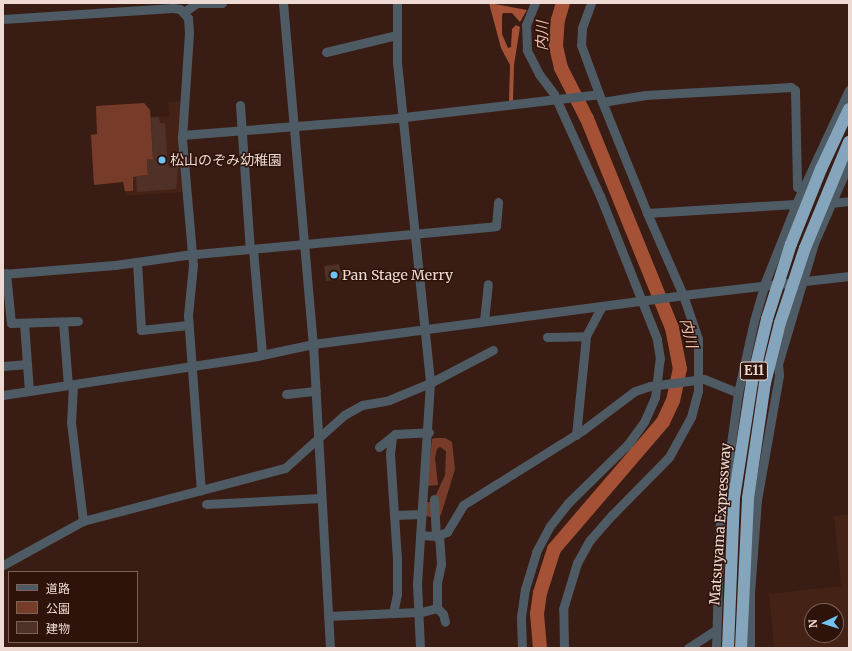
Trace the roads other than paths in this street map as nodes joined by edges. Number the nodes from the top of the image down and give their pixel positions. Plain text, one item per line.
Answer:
1 (222, 3) edge
2 (283, 3) edge
3 (397, 3) edge
4 (535, 3) edge
5 (591, 3) edge
6 (184, 12) junction
7 (3, 19) edge
8 (397, 35) junction
9 (326, 52) dead end
10 (849, 90) edge
11 (598, 97) junction
12 (560, 100) junction
13 (240, 105) dead end
14 (849, 109) edge
15 (403, 117) junction
16 (294, 126) junction
17 (242, 130) junction
18 (182, 135) junction
19 (849, 142) edge
20 (849, 163) edge
21 (802, 190) junction
22 (849, 201) edge
23 (498, 202) dead end
24 (831, 203) junction
25 (796, 204) junction
26 (647, 213) junction
27 (415, 233) junction
28 (304, 245) junction
29 (251, 250) junction
30 (192, 255) junction
31 (137, 262) junction
32 (5, 273) edge
33 (849, 276) edge
34 (802, 283) junction
35 (488, 284) dead end
36 (764, 285) junction
37 (681, 295) junction
38 (642, 300) junction
39 (602, 306) junction
40 (78, 321) dead end
41 (484, 321) junction
42 (63, 322) junction
43 (24, 323) junction
44 (188, 325) junction
45 (425, 329) junction
46 (586, 336) junction
47 (547, 337) dead end
48 (313, 344) junction
49 (493, 350) dead end
50 (262, 355) junction
51 (27, 364) junction
52 (3, 366) edge
53 (192, 366) junction
54 (697, 381) junction
55 (430, 383) junction
56 (70, 385) junction
57 (659, 385) junction
58 (29, 391) junction
59 (316, 392) junction
60 (738, 393) junction
61 (286, 394) dead end
62 (3, 395) edge
63 (428, 432) junction
64 (576, 435) junction
65 (392, 437) junction
66 (319, 438) junction
67 (379, 447) dead end
68 (201, 490) junction
69 (321, 498) junction
70 (434, 499) dead end
71 (206, 504) dead end
72 (422, 514) junction
73 (394, 515) junction
74 (83, 521) junction
75 (420, 535) junction
76 (438, 536) junction
77 (3, 565) edge
78 (437, 608) junction
79 (393, 613) junction
80 (418, 613) junction
81 (328, 616) junction
82 (445, 622) dead end
83 (716, 630) junction
84 (330, 648) edge
85 (420, 648) edge
86 (522, 648) edge
87 (564, 648) edge
88 (688, 648) edge
89 (716, 648) edge
90 (728, 648) edge
91 (741, 648) edge
92 (750, 648) edge

1 - 6 street
2 - 16 street
3 - 8 street
4 - 12 street
5 - 11 street
6 - 7 street
6 - 18 street
8 - 9 street
8 - 15 street
10 - 21 street
11 - 12 street
11 - 21 street
11 - 26 street
12 - 15 street
12 - 38 street
13 - 17 street
14 - 90 highway, Matsuyama Expressway / E11, bridge
15 - 16 street
15 - 27 street
16 - 17 street
16 - 28 street
17 - 18 street
17 - 29 street
18 - 30 street
19 - 91 highway, Matsuyama Expressway / E11, bridge
20 - 24 street
21 - 25 street
22 - 24 street
23 - 27 street
24 - 34 street
25 - 26 street
25 - 36 street
26 - 37 street
27 - 28 street
27 - 45 street
28 - 29 street
28 - 48 street
29 - 30 street
29 - 50 street
30 - 31 street
30 - 44 street
31 - 32 street
31 - 44 street
32 - 43 street
33 - 34 street
34 - 36 street
34 - 92 street
35 - 41 street
36 - 37 street
36 - 60 street
37 - 38 street
37 - 54 street
38 - 39 street
38 - 57 street
39 - 41 street
39 - 46 street
40 - 42 street
41 - 45 street
42 - 43 street
42 - 56 street
43 - 51 street
44 - 53 street
45 - 48 street
45 - 55 street
46 - 47 street
46 - 64 street
48 - 50 street
48 - 59 street
49 - 55 street
50 - 53 street
51 - 52 street
51 - 58 street
53 - 56 street
53 - 68 street
54 - 57 street
54 - 60 street
54 - 87 street
55 - 63 street
55 - 66 street
56 - 58 street
56 - 74 street
57 - 64 street
57 - 86 street
58 - 62 street
59 - 61 street
59 - 66 street
60 - 83 street
63 - 65 street
63 - 72 street
64 - 76 street
65 - 67 street
65 - 73 street
66 - 68 street
66 - 69 street
68 - 74 street
69 - 71 street
69 - 81 street
70 - 76 street
72 - 73 street
72 - 75 street
73 - 79 street
74 - 77 street
75 - 76 street
75 - 80 street
76 - 78 street
78 - 80 street
78 - 82 street
79 - 80 street
79 - 81 street
80 - 85 street
81 - 84 street
83 - 88 street
83 - 89 street

